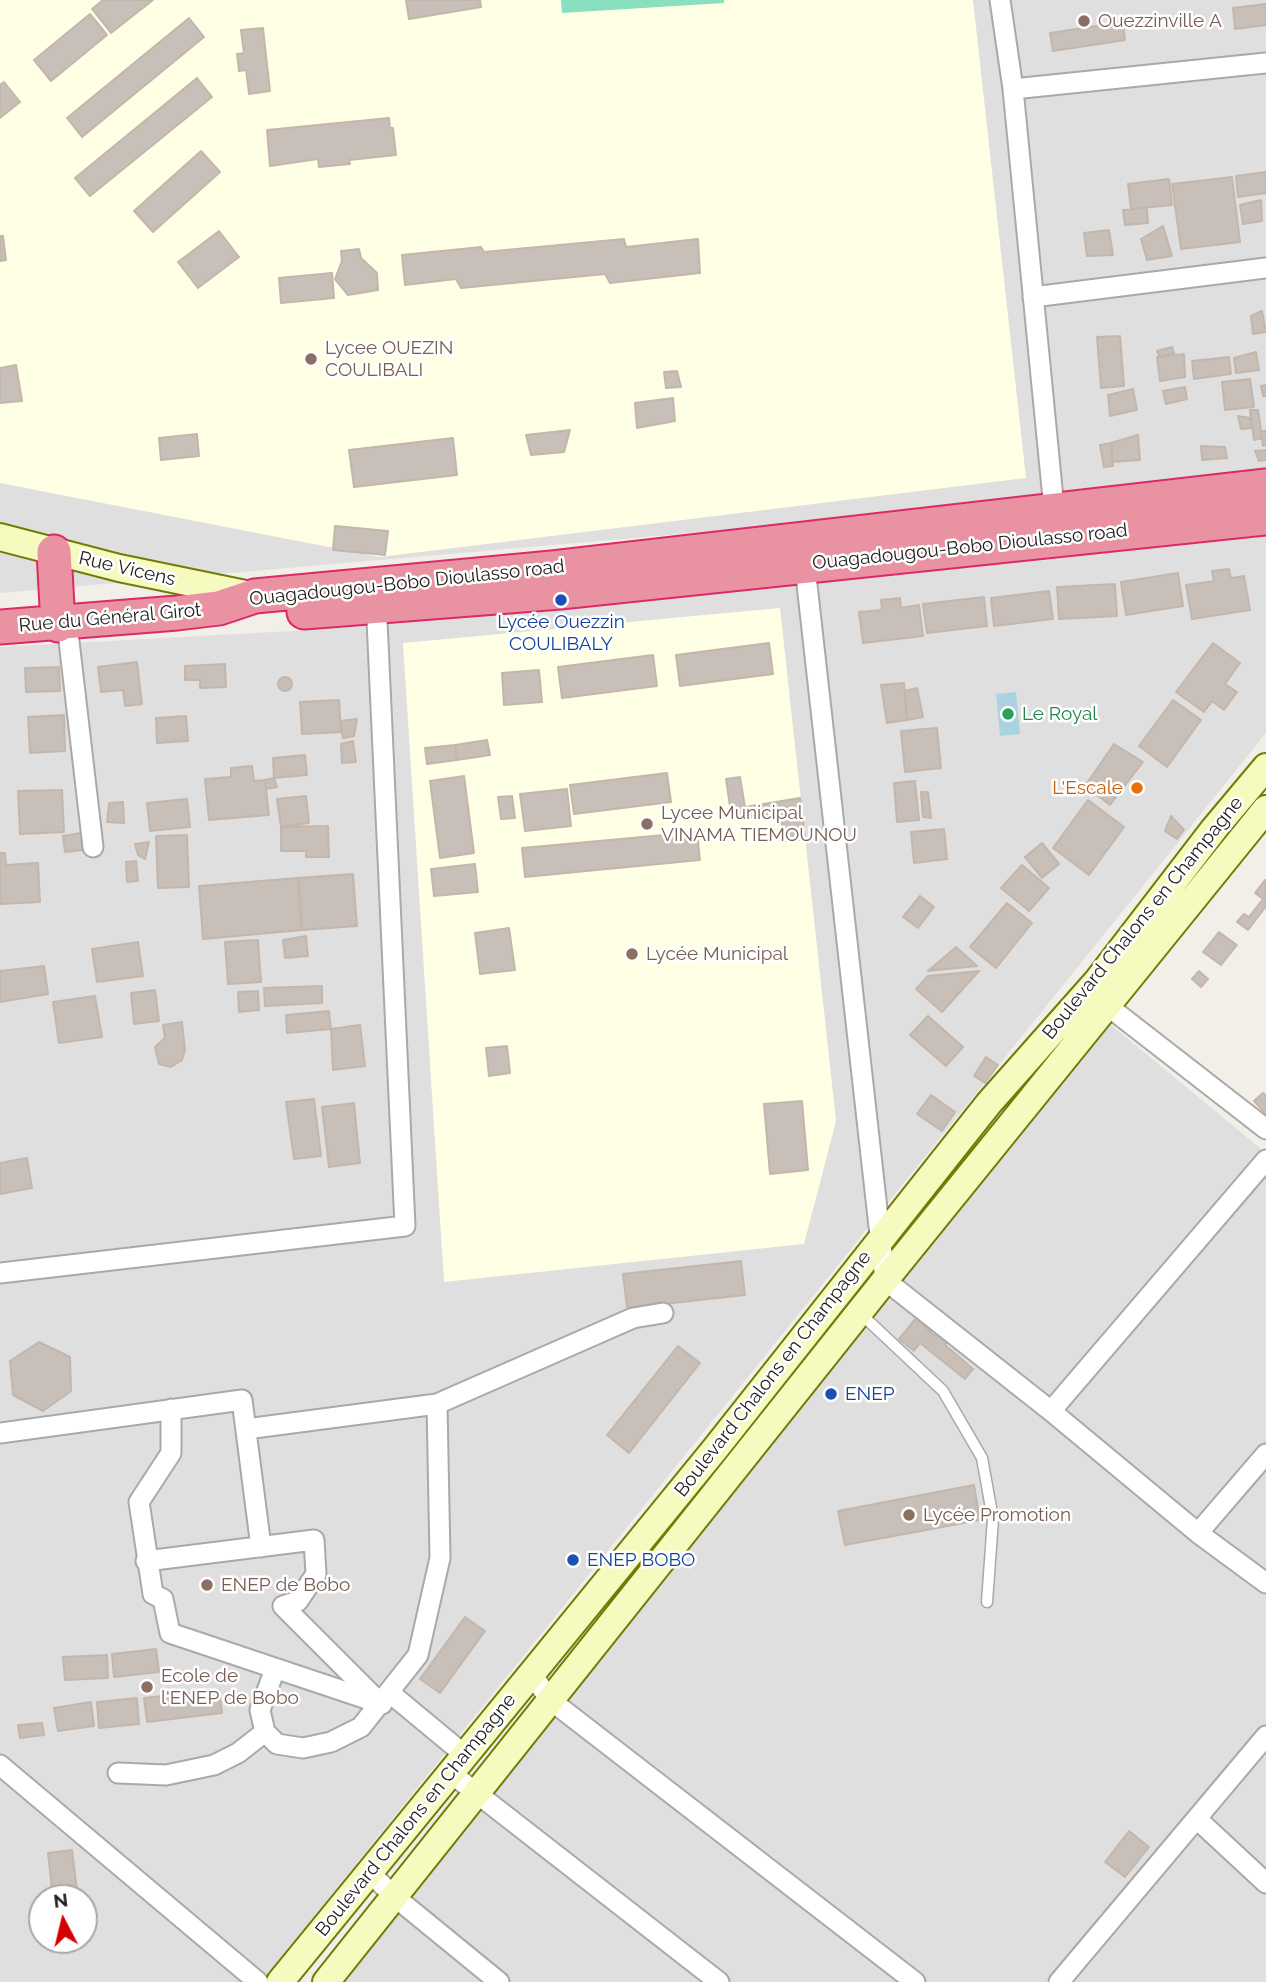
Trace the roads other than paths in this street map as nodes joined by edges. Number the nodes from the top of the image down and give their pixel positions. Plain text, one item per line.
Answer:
1 (1000, 0) edge
2 (1266, 64) edge
3 (1013, 89) junction
4 (1266, 268) edge
5 (1033, 297) junction
6 (1266, 486) edge
7 (1266, 518) edge
8 (1055, 525) junction
9 (0, 537) edge
10 (54, 552) junction
11 (803, 552) junction
12 (255, 596) junction
13 (376, 596) junction
14 (219, 608) junction
15 (63, 624) junction
16 (0, 627) edge
17 (1266, 767) edge
18 (1266, 809) edge
19 (93, 847) dead end
20 (1098, 980) junction
21 (1109, 1007) junction
22 (1266, 1129) edge
23 (1266, 1160) edge
24 (882, 1236) junction
25 (0, 1273) edge
26 (885, 1280) junction
27 (860, 1312) junction
28 (663, 1313) dead end
29 (437, 1404) junction
30 (171, 1409) junction
31 (1051, 1411) junction
32 (246, 1429) junction
33 (0, 1433) edge
34 (1266, 1454) edge
35 (1198, 1533) junction
36 (261, 1547) junction
37 (146, 1561) junction
38 (1266, 1583) edge
39 (987, 1602) dead end
40 (275, 1669) junction
41 (532, 1674) junction
42 (386, 1699) junction
43 (549, 1699) junction
44 (265, 1732) junction
45 (1266, 1736) edge
46 (0, 1765) edge
47 (459, 1765) junction
48 (118, 1773) dead end
49 (476, 1794) junction
50 (1197, 1819) junction
51 (369, 1872) junction
52 (1266, 1883) edge
53 (395, 1897) junction
54 (258, 1982) edge
55 (280, 1982) edge
56 (326, 1982) edge
57 (499, 1982) edge
58 (719, 1982) edge
59 (915, 1982) edge
60 (1059, 1982) edge

1 - 3 street
2 - 3 street
3 - 5 street
4 - 5 street
5 - 8 street
6 - 8 highway, Ouagadougou-Bobo Dioulasso road
7 - 8 highway, Ouagadougou-Bobo Dioulasso road
8 - 11 highway, Ouagadougou-Bobo Dioulasso road
9 - 10 main road, Rue Vicens
10 - 12 main road, Rue Vicens
10 - 15 highway
11 - 13 highway, Ouagadougou-Bobo Dioulasso road
11 - 24 street
12 - 13 highway, Ouagadougou-Bobo Dioulasso road
12 - 14 highway, Ouagadougou-Bobo Dioulasso road
13 - 14 highway, Ouagadougou-Bobo Dioulasso road
13 - 25 street
14 - 15 highway, Rue du Général Girot
15 - 16 highway, Rue du Général Girot
15 - 19 street
17 - 20 main road, Boulevard Chalons en Champagne
18 - 21 main road, Boulevard Chalons en Champagne
20 - 21 street
20 - 24 main road, Boulevard Chalons en Champagne
21 - 22 street
21 - 26 main road, Boulevard Chalons en Champagne
23 - 31 street
24 - 26 street
24 - 41 main road, Boulevard Chalons en Champagne
26 - 27 main road, Boulevard Chalons en Champagne
26 - 31 street
27 - 39 lane
27 - 43 main road, Boulevard Chalons en Champagne
28 - 29 street
29 - 32 street
29 - 42 street
30 - 32 street
30 - 33 street
30 - 37 street
31 - 35 street
32 - 36 street
34 - 35 street
35 - 38 street
36 - 37 street
36 - 42 street
37 - 40 street
40 - 42 street
40 - 44 street
41 - 43 street
41 - 47 main road, Boulevard Chalons en Champagne
42 - 44 street
42 - 47 street
43 - 49 main road, Boulevard Chalons en Champagne
43 - 59 street
44 - 48 street
45 - 50 street
46 - 54 street
47 - 49 street
47 - 51 main road, Boulevard Chalons en Champagne
49 - 53 main road, Boulevard Chalons en Champagne
49 - 58 street
50 - 52 street
50 - 60 street
51 - 53 street
51 - 55 main road, Boulevard Chalons en Champagne
53 - 56 main road, Boulevard Chalons en Champagne
53 - 57 street

